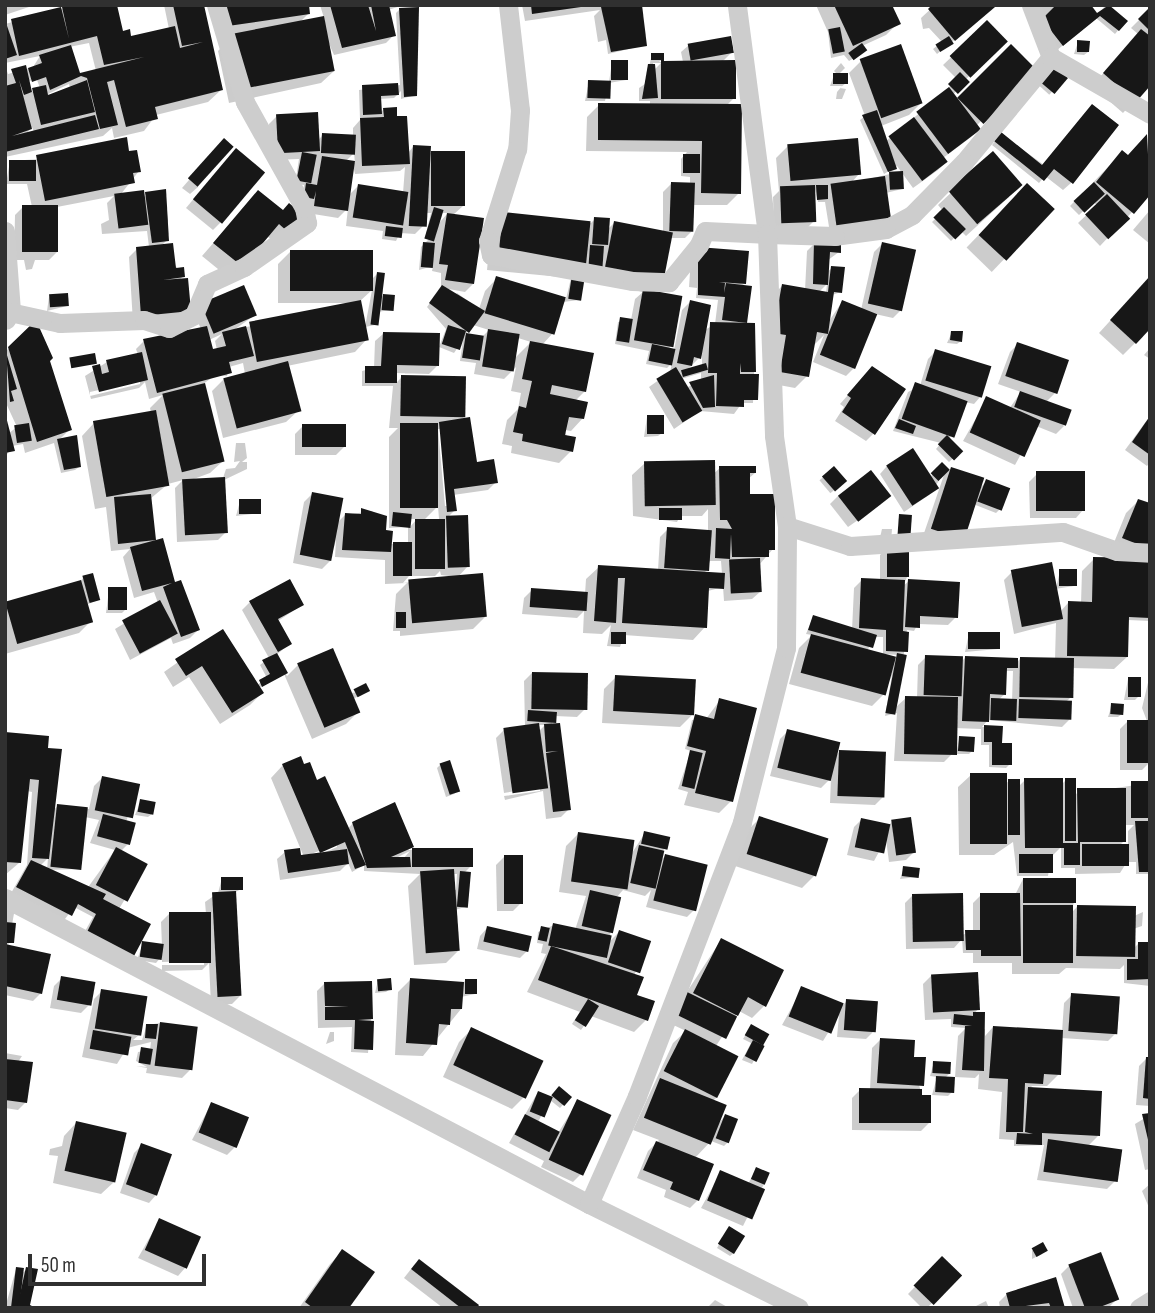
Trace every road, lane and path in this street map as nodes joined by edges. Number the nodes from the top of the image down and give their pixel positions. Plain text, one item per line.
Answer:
1 (216, 5) edge
2 (508, 5) edge
3 (737, 5) edge
4 (1031, 5) edge
5 (1051, 57) junction
6 (1150, 114) edge
7 (5, 231) edge
8 (767, 234) junction
9 (7, 314) edge
10 (787, 526) junction
11 (1150, 553) edge
12 (5, 898) edge
13 (589, 1204) junction
14 (1150, 1301) edge
15 (799, 1308) edge
16 (1139, 1308) edge

1 - 9 street
2 - 8 street
3 - 8 street
4 - 5 street
5 - 6 street
5 - 8 street
7 - 9 street
8 - 10 street
10 - 11 street
10 - 13 street
12 - 13 street
13 - 15 street
14 - 16 street

